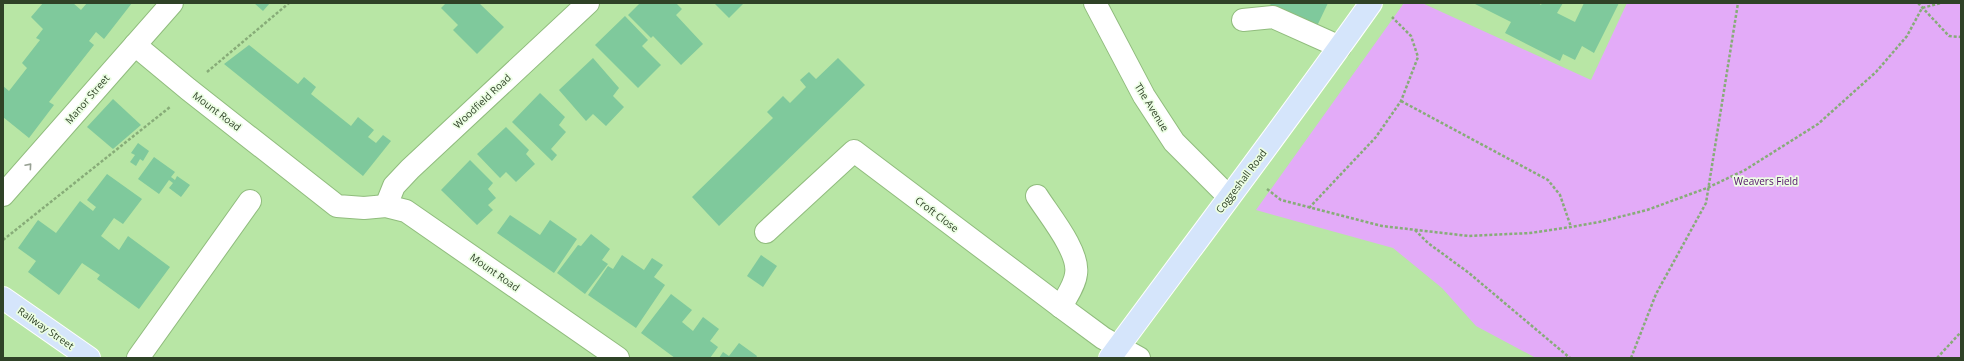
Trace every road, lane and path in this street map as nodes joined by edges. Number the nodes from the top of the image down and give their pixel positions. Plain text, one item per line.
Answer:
1 (172, 3) edge
2 (289, 3) edge
3 (588, 3) edge
4 (1095, 3) edge
5 (1738, 3) edge
6 (1918, 3) edge
7 (1941, 3) edge
8 (1380, 8) edge
9 (1922, 8) junction
10 (1243, 20) dead end
11 (1961, 37) edge
12 (135, 45) junction
13 (1340, 47) junction
14 (188, 90) junction
15 (1401, 101) junction
16 (1247, 173) junction
17 (1707, 188) junction
18 (3, 195) edge
19 (1037, 196) dead end
20 (1229, 197) junction
21 (250, 201) dead end
22 (386, 206) junction
23 (1309, 208) junction
24 (1571, 227) junction
25 (1415, 229) junction
26 (766, 232) dead end
27 (3, 240) edge
28 (3, 298) edge
29 (1061, 308) junction
30 (1961, 332) edge
31 (1114, 352) edge
32 (89, 358) edge
33 (138, 358) edge
34 (618, 358) edge
35 (1139, 358) edge
36 (1570, 358) edge
37 (1631, 358) edge
38 (1937, 358) edge

1 - 12 street, Manor Street
2 - 14 path
3 - 22 street, Woodfield Road
4 - 20 street, The Avenue
5 - 17 path
6 - 9 path
7 - 9 path
8 - 13 main road, Coggeshall Road
8 - 15 path
9 - 11 path
9 - 17 path
10 - 13 street
12 - 14 street, Mount Road
18 -> 12 street, Manor Street
13 - 16 main road, Coggeshall Road
14 - 22 street, Mount Road
14 - 27 path
15 - 23 path
15 - 24 path
16 - 20 main road, Coggeshall Road
16 - 23 path
17 - 24 path
17 - 37 path
19 - 29 street
20 - 31 main road, Coggeshall Road
21 - 33 street
22 - 34 street, Mount Road
23 - 25 path
24 - 25 path
25 - 36 path
26 - 29 street, Croft Close
28 - 32 main road, Railway Street
29 - 31 street, Croft Close
30 - 38 path
31 - 35 street, Croft Close

